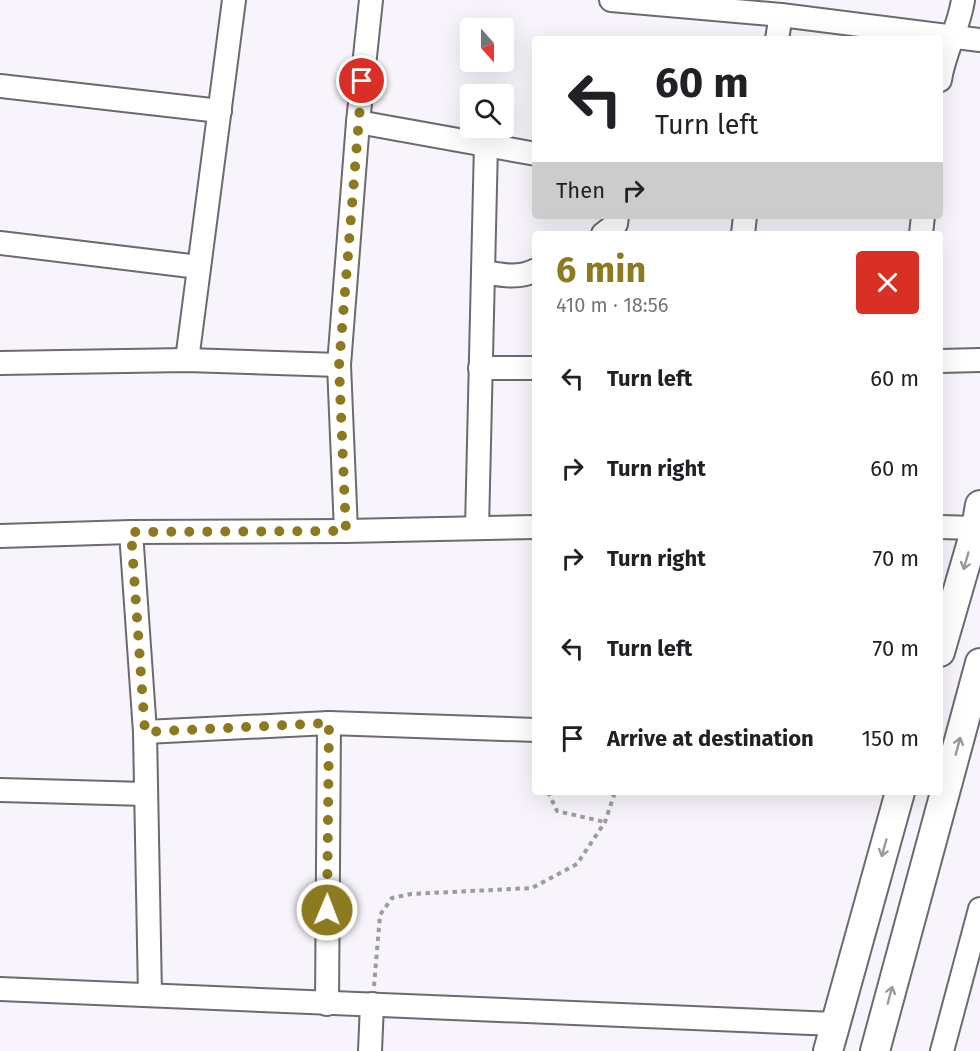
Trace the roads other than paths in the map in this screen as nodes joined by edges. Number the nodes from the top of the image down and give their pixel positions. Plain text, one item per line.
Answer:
1 (234, 0) edge
2 (371, 0) edge
3 (611, 0) edge
4 (963, 0) edge
5 (781, 15) junction
6 (778, 36) edge
7 (952, 37) junction
8 (980, 40) edge
9 (943, 69) edge
10 (0, 86) edge
11 (220, 111) junction
12 (358, 122) junction
13 (486, 144) junction
14 (532, 153) edge
15 (617, 219) edge
16 (607, 231) edge
17 (0, 243) edge
18 (199, 267) junction
19 (483, 272) junction
20 (532, 272) edge
21 (187, 360) junction
22 (980, 360) edge
23 (943, 361) edge
24 (0, 363) edge
25 (339, 366) junction
26 (480, 368) junction
27 (532, 368) edge
28 (978, 517) edge
29 (943, 526) edge
30 (532, 527) edge
31 (477, 528) junction
32 (346, 531) junction
33 (131, 532) junction
34 (0, 536) edge
35 (943, 641) edge
36 (980, 663) edge
37 (329, 723) junction
38 (532, 730) edge
39 (145, 732) junction
40 (0, 790) edge
41 (146, 794) junction
42 (899, 795) edge
43 (980, 909) edge
44 (0, 989) edge
45 (150, 995) junction
46 (327, 1004) junction
47 (372, 1004) junction
48 (832, 1038) edge
49 (370, 1051) edge
50 (875, 1051) edge
51 (942, 1051) edge

1 - 11 street
2 - 12 street
3 - 5 street
4 - 7 street
5 - 6 street
5 - 7 street
7 - 8 street
7 - 9 street
10 - 11 street
11 - 18 street
12 - 13 street
12 - 25 street
13 - 14 street
13 - 19 street
15 - 16 street
17 - 18 street
18 - 21 street
19 - 20 street
19 - 26 street
21 - 24 street
21 - 25 street
22 - 23 street
25 - 32 street
26 - 27 street
26 - 31 street
28 - 29 street
28 -> 35 main road
30 - 31 street
31 - 32 street
32 - 33 street
33 - 34 street
33 - 39 street
50 -> 36 main road
37 - 38 street
37 - 39 street
37 - 46 street
39 - 41 street
40 - 41 street
41 - 45 street
42 -> 48 main road
43 - 51 street
44 - 45 street
45 - 46 street
46 - 47 street
47 - 48 street
47 - 49 street

